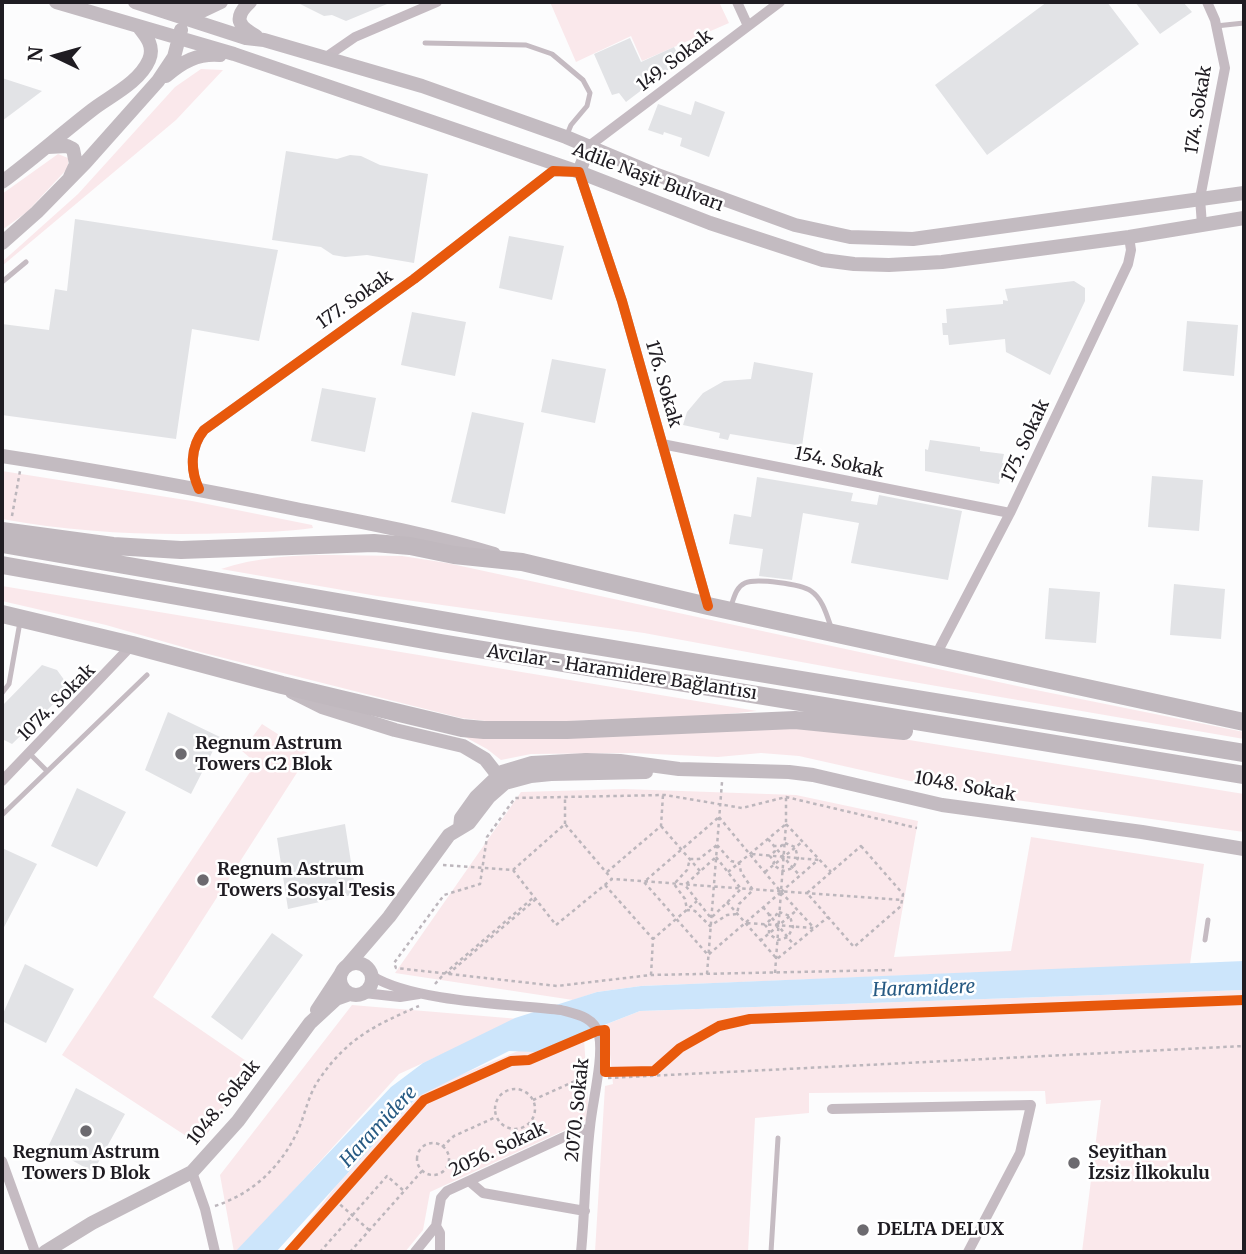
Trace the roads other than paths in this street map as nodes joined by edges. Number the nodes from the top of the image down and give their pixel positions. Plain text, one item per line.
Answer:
1 (56, 2) edge
2 (135, 2) edge
3 (221, 2) edge
4 (250, 2) edge
5 (438, 2) edge
6 (737, 2) edge
7 (780, 2) edge
8 (1207, 2) edge
9 (171, 8) edge
10 (1244, 23) edge
11 (138, 26) junction
12 (748, 26) junction
13 (1216, 26) junction
14 (180, 38) junction
15 (264, 40) junction
16 (425, 43) dead end
17 (326, 57) junction
18 (256, 62) junction
19 (154, 86) junction
20 (566, 137) junction
21 (589, 146) junction
22 (48, 147) junction
23 (579, 172) junction
24 (69, 178) junction
25 (2, 182) edge
26 (1244, 193) edge
27 (720, 198) junction
28 (1200, 198) junction
29 (1244, 218) edge
30 (710, 223) junction
31 (1202, 225) junction
32 (1129, 237) junction
33 (2, 243) edge
34 (26, 262) dead end
35 (2, 282) edge
36 (662, 444) junction
37 (2, 456) edge
38 (199, 489) junction
39 (1010, 513) junction
40 (6, 527) edge
41 (2, 544) edge
42 (522, 562) junction
43 (2, 565) edge
44 (708, 606) junction
45 (730, 611) junction
46 (2, 614) edge
47 (21, 619) junction
48 (833, 633) junction
49 (132, 645) junction
50 (936, 654) junction
51 (147, 675) dead end
52 (282, 685) junction
53 (2, 693) edge
54 (1172, 705) junction
55 (1244, 715) edge
56 (1244, 722) edge
57 (1042, 742) junction
58 (29, 753) junction
59 (1244, 753) edge
60 (47, 771) junction
61 (1244, 775) edge
62 (501, 779) junction
63 (2, 780) edge
64 (2, 814) edge
65 (1244, 849) edge
66 (389, 916) junction
67 (1208, 920) dead end
68 (1205, 940) dead end
69 (344, 970) junction
70 (370, 973) junction
71 (357, 994) junction
72 (424, 995) junction
73 (310, 1023) junction
74 (832, 1109) dead end
75 (590, 1129) junction
76 (778, 1138) dead end
77 (2, 1161) edge
78 (192, 1172) junction
79 (468, 1181) junction
80 (585, 1211) junction
81 (436, 1226) junction
82 (35, 1252) edge
83 (45, 1252) edge
84 (215, 1252) edge
85 (415, 1252) edge
86 (440, 1252) edge
87 (581, 1252) edge
88 (771, 1252) edge
89 (968, 1252) edge

1 - 11 main road, Adile Naşit Bulvarı
2 - 9 main road, Adile Naşit Bulvarı
3 - 9 main road
4 - 15 main road
5 - 17 street
6 - 12 street
7 - 12 street, 149. Sokak
8 - 13 street, 174. Sokak
9 - 14 main road
9 - 15 main road, Adile Naşit Bulvarı
10 - 13 lane
11 - 14 main road, Adile Naşit Bulvarı
11 - 22 main road
12 - 21 street, 149. Sokak
13 - 28 street, 174. Sokak
14 - 18 main road, Adile Naşit Bulvarı
14 - 19 main road
15 - 17 main road, Adile Naşit Bulvarı
16 - 20 lane
17 - 20 main road, Adile Naşit Bulvarı
18 - 19 main road
18 - 23 main road, Adile Naşit Bulvarı
19 - 24 main road
20 - 21 main road, Adile Naşit Bulvarı
21 - 23 main road
21 - 27 main road, Adile Naşit Bulvarı
22 - 24 main road
22 - 25 main road
23 - 30 main road, Adile Naşit Bulvarı
23 - 36 street, 176. Sokak
23 - 38 street, 177. Sokak
24 - 33 main road
26 - 28 main road, Adile Naşit Bulvarı
27 - 28 main road, Adile Naşit Bulvarı
27 - 30 main road
28 - 31 street, 174. Sokak
29 - 31 main road, Adile Naşit Bulvarı
30 - 32 main road, Adile Naşit Bulvarı
31 - 32 main road, Adile Naşit Bulvarı
32 - 39 street, 175. Sokak
34 - 35 lane
36 - 39 street, 154. Sokak
36 - 44 street, 176. Sokak
37 - 38 main road
38 - 42 main road
39 - 50 street, 175. Sokak
40 - 42 highway
41 - 59 highway, Avcılar - Haramidere Bağlantısı
42 - 44 highway
43 - 57 highway, Avcılar - Haramidere Bağlantısı
44 - 45 highway
45 - 48 highway
45 - 48 lane
46 - 47 highway
47 - 49 highway
47 - 53 lane
48 - 50 highway
49 - 52 highway
49 - 58 street, 1074. Sokak
50 - 54 highway
51 - 60 lane
52 - 57 highway
52 - 62 main road
54 - 55 highway
54 - 56 highway
57 - 61 highway, Avcılar - Haramidere Bağlantısı
58 - 60 lane
58 - 63 street, 1074. Sokak
60 - 64 lane
62 - 65 main road, 1048. Sokak
62 - 66 main road
66 - 69 main road
66 - 70 main road
67 - 68 lane
69 - 70 main road
69 - 71 main road
69 - 73 main road
70 - 71 main road
70 - 72 street
71 - 72 street
71 - 73 main road
72 - 75 street, 2070. Sokak
73 - 78 main road, 1048. Sokak
74 - 89 street
75 - 79 street, 2056. Sokak
75 - 80 street, 2070. Sokak
76 - 88 lane
77 - 82 street
78 - 83 main road, 1048. Sokak
78 - 84 street
79 - 80 street
79 - 81 street, 2056. Sokak
80 - 87 street, 2070. Sokak
81 - 85 street, 2056. Sokak
81 - 86 street

